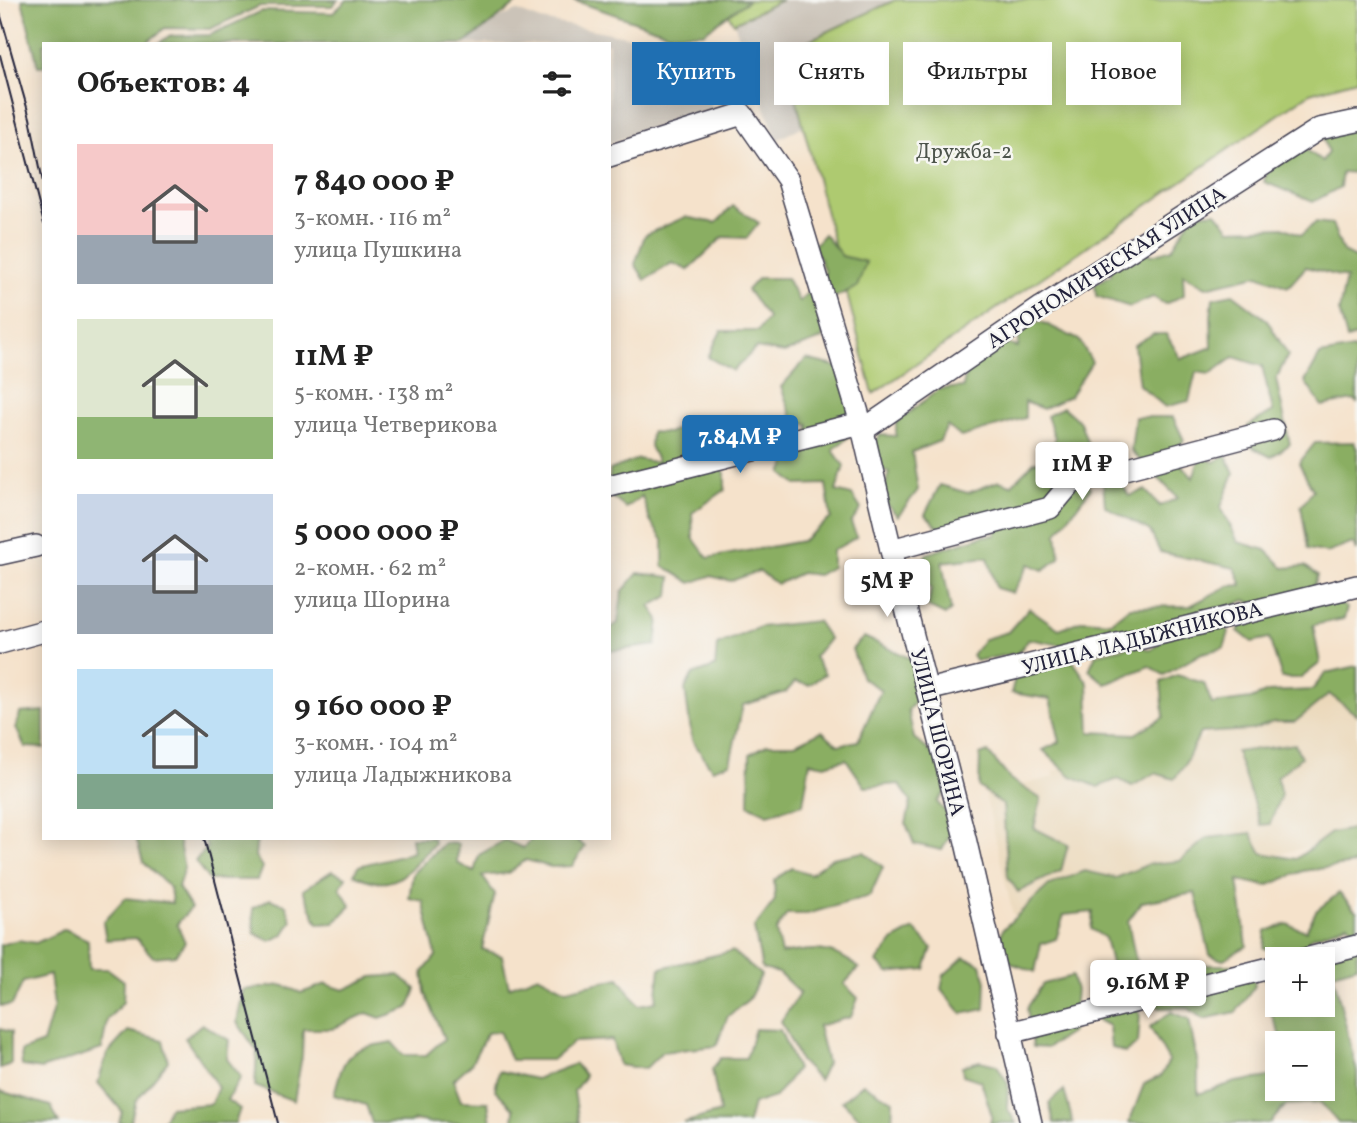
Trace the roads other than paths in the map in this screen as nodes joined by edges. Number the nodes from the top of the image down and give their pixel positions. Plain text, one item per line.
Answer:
1 (1357, 121) edge
2 (611, 155) edge
3 (862, 426) junction
4 (1273, 430) dead end
5 (611, 486) edge
6 (36, 545) dead end
7 (891, 550) junction
8 (0, 554) edge
9 (1357, 586) edge
10 (42, 632) edge
11 (0, 643) edge
12 (927, 690) junction
13 (1357, 946) edge
14 (1335, 952) edge
15 (1265, 969) edge
16 (1009, 1032) junction
17 (1031, 1123) edge

1 - 3 street, АГРОНОМИЧЕСКАЯ УЛИЦА
2 - 3 street, УЛИЦА ШОРИНА
3 - 5 street
3 - 7 street, УЛИЦА ШОРИНА
4 - 7 street
6 - 8 street
7 - 12 street, УЛИЦА ШОРИНА
9 - 12 street, УЛИЦА ЛАДЫЖНИКОВА
10 - 11 street
12 - 16 street, УЛИЦА ШОРИНА
13 - 14 street
15 - 16 street
16 - 17 street, УЛИЦА ШОРИНА

